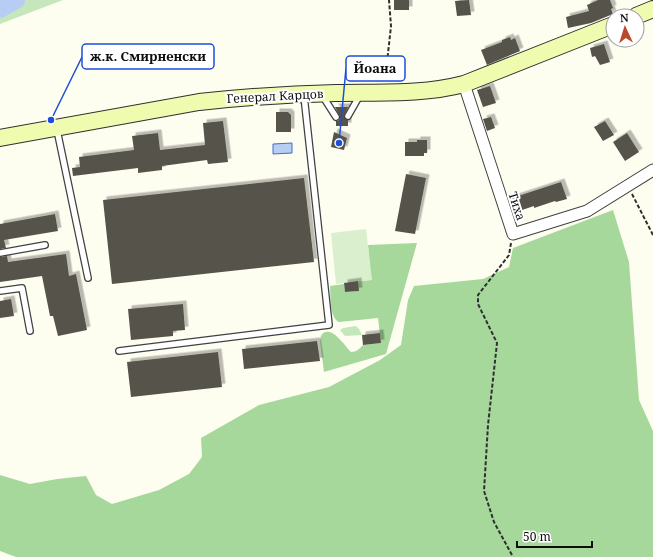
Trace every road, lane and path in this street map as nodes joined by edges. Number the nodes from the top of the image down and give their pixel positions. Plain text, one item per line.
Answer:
1 (389, 0) edge
2 (605, 28) edge
3 (464, 84) junction
4 (384, 92) junction
5 (320, 93) junction
6 (361, 93) junction
7 (304, 94) junction
8 (348, 116) dead end
9 (336, 117) dead end
10 (57, 128) junction
11 (0, 138) edge
12 (653, 170) edge
13 (627, 186) junction
14 (513, 234) junction
15 (653, 235) edge
16 (45, 245) dead end
17 (0, 253) edge
18 (88, 278) dead end
19 (0, 291) edge
20 (30, 332) dead end
21 (119, 351) dead end
22 (512, 557) edge

1 - 4 path
2 - 3 main road, Генерал Карцов
3 - 4 main road, Генерал Карцов
3 - 14 street, Тиха
4 - 6 main road, Генерал Карцов
5 - 6 main road, Генерал Карцов
5 - 7 main road, Генерал Карцов
5 - 9 lane
6 - 8 lane
7 - 10 main road, Генерал Карцов
7 - 21 lane
10 - 11 main road, Генерал Карцов
10 - 18 lane
12 - 13 street, Тиха
13 - 14 street, Тиха
13 - 15 path
14 - 22 path
16 - 17 lane
19 - 20 lane

